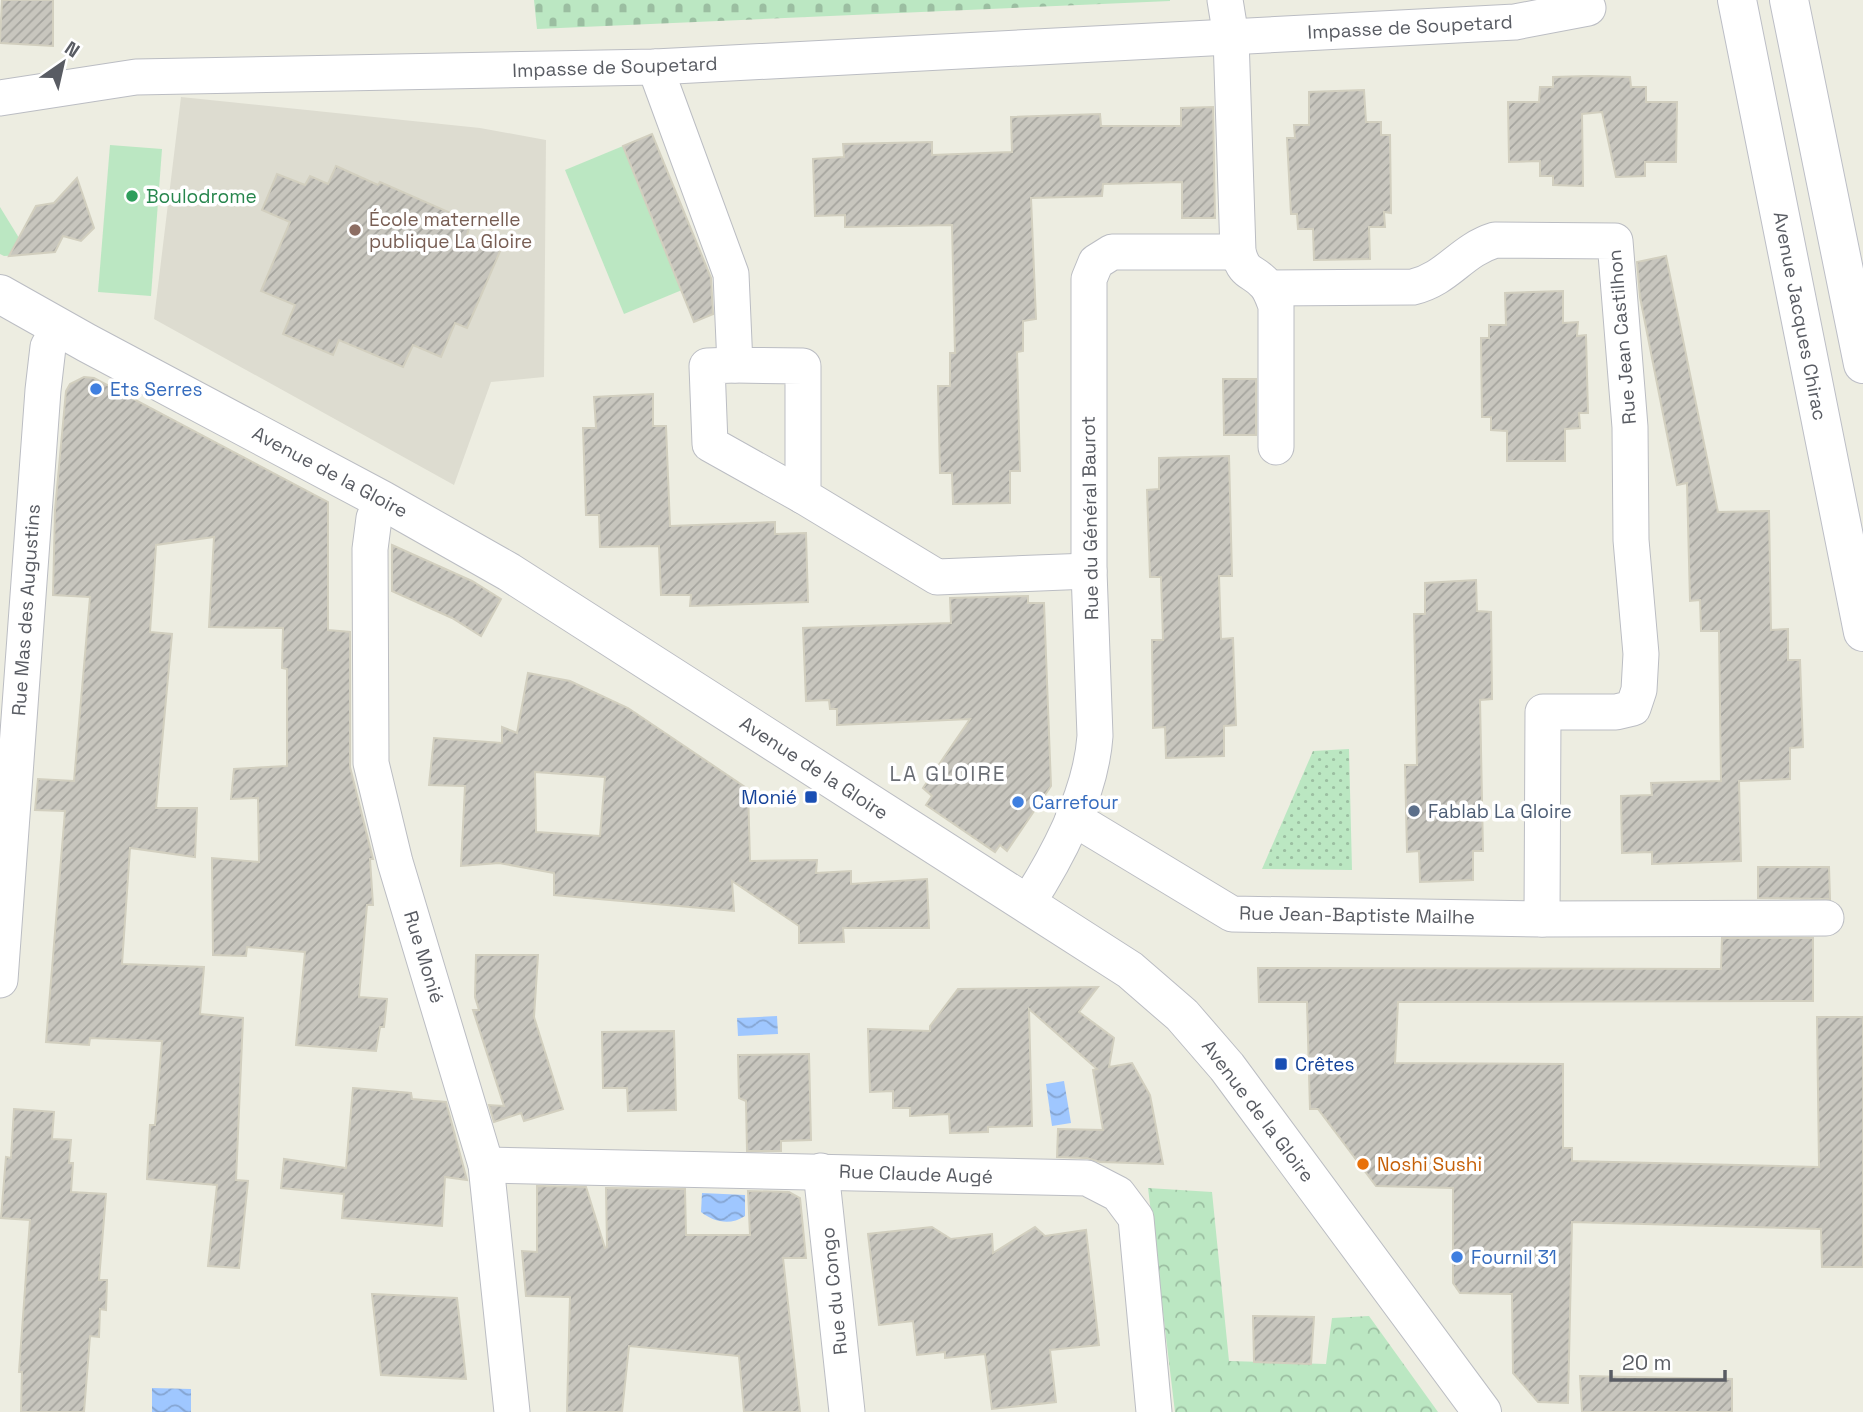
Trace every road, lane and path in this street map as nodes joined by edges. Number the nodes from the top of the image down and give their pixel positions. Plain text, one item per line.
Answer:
1 (1225, 0) edge
2 (1737, 0) edge
3 (1789, 0) edge
4 (1588, 8) dead end
5 (1231, 37) junction
6 (655, 66) junction
7 (0, 98) edge
8 (1237, 252) junction
9 (1269, 288) junction
10 (0, 294) edge
11 (59, 327) junction
12 (1863, 364) edge
13 (735, 365) junction
14 (1276, 447) dead end
15 (803, 496) junction
16 (382, 500) junction
17 (1089, 571) junction
18 (1863, 632) edge
19 (1073, 818) junction
20 (1027, 905) junction
21 (1826, 918) dead end
22 (1542, 919) junction
23 (0, 980) edge
24 (486, 1165) junction
25 (821, 1171) junction
26 (512, 1412) edge
27 (847, 1412) edge
28 (1154, 1412) edge
29 (1482, 1412) edge

1 - 5 street
2 - 18 street, Avenue Jacques Chirac
3 - 12 street
4 - 5 street, Impasse de Soupetard
5 - 6 street, Impasse de Soupetard
5 - 8 street
6 - 7 street, Impasse de Soupetard
6 - 13 street
8 - 9 street
8 - 17 street, Rue du Général Baurot
9 - 14 street
9 - 22 street, Rue Jean Castilhon
10 - 11 street, Avenue de la Gloire
11 - 16 street, Avenue de la Gloire
11 - 23 street, Rue Mas des Augustins
13 - 15 street
13 - 15 street
15 - 17 street
16 - 20 street, Avenue de la Gloire
16 - 24 street, Rue Monié
17 - 19 street, Rue du Général Baurot
19 - 20 street, Rue du Général Baurot
19 - 22 street, Rue Jean-Baptiste Mailhe
20 - 29 street, Avenue de la Gloire
21 - 22 street, Rue Jean-Baptiste Mailhe
24 - 25 street, Rue Claude Augé
24 - 26 street, Rue Monié
25 - 27 street, Rue du Congo
25 - 28 street, Rue Claude Augé

